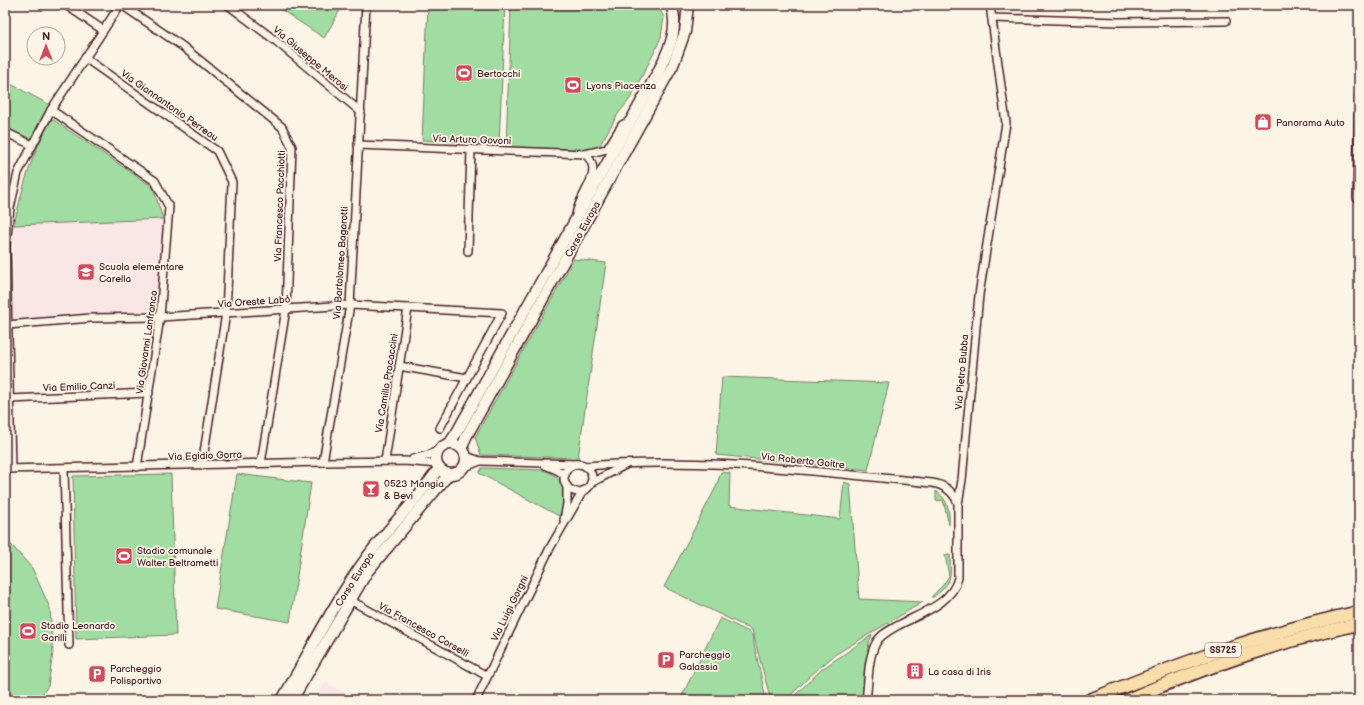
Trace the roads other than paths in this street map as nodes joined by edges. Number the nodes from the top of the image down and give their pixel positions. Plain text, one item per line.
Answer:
1 (66, 5) edge
2 (121, 5) edge
3 (228, 5) edge
4 (366, 5) edge
5 (671, 5) edge
6 (675, 5) edge
7 (683, 5) edge
8 (688, 5) edge
9 (990, 5) edge
10 (992, 18) junction
11 (1226, 21) dead end
12 (104, 30) junction
13 (85, 58) junction
14 (1359, 97) edge
15 (51, 110) junction
16 (361, 112) junction
17 (631, 120) junction
18 (5, 132) edge
19 (1359, 139) edge
20 (32, 145) junction
21 (358, 145) junction
22 (471, 149) junction
23 (585, 154) junction
24 (1357, 198) dead end
25 (576, 218) junction
26 (468, 251) dead end
27 (350, 305) junction
28 (6, 308) edge
29 (408, 308) junction
30 (286, 309) junction
31 (226, 313) junction
32 (160, 317) junction
33 (7, 325) junction
34 (399, 366) junction
35 (467, 378) junction
36 (149, 393) junction
37 (9, 399) junction
38 (440, 428) dead end
39 (8, 443) edge
40 (444, 447) junction
41 (464, 452) junction
42 (405, 461) junction
43 (480, 461) junction
44 (323, 462) junction
45 (385, 462) junction
46 (637, 462) junction
47 (261, 463) junction
48 (535, 464) junction
49 (577, 464) junction
50 (202, 465) junction
51 (438, 466) junction
52 (585, 466) junction
53 (137, 467) junction
54 (463, 468) junction
55 (8, 469) edge
56 (64, 469) junction
57 (449, 474) junction
58 (564, 476) junction
59 (591, 483) junction
60 (567, 486) junction
61 (583, 491) junction
62 (958, 504) junction
63 (562, 526) junction
64 (350, 600) junction
65 (1359, 612) edge
66 (1359, 624) edge
67 (69, 645) dead end
68 (487, 676) junction
69 (282, 700) edge
70 (292, 700) edge
71 (476, 700) edge
72 (866, 700) edge
73 (1090, 700) edge
74 (1127, 700) edge

1 - 12 street
2 - 12 street
2 - 30 street, Via Francesco Pacchiotti
3 - 16 street, Via Giuseppe Merosi
4 - 16 street
5 - 17 main road, Corso Europa
6 - 7 main road
8 - 41 main road, Corso Europa
9 - 10 street, Via Pietro Bubba
10 - 11 street
10 - 62 street, Via Pietro Bubba
12 - 13 street
13 - 15 street
13 - 31 street, Via Giannantonio Perreau
14 - 19 street
15 - 20 street
15 - 32 street, Via Giovanni Lanfranco
16 - 21 street, Via Bartolomeo Bagarotti
17 - 23 street, Via Arturo Govoni
17 - 25 main road, Corso Europa
18 - 20 street
19 - 24 street
20 - 28 street
21 - 22 street, Via Arturo Govoni
21 - 27 street, Via Bartolomeo Bagarotti
22 - 23 street, Via Arturo Govoni
22 - 26 street
23 - 25 street
25 - 40 main road, Corso Europa
27 - 29 street, Via Oreste Labò
27 - 30 street, Via Oreste Labò
27 - 44 street, Via Bartolomeo Bagarotti
28 - 33 street
29 - 34 street, Via Camillo Procaccini
29 - 35 street, Via Oreste Labò
30 - 31 street, Via Oreste Labò
30 - 47 street, Via Francesco Pacchiotti
31 - 32 street, Via Oreste Labò
31 - 50 street, Via Giannantonio Perreau
32 - 33 street, Via Oreste Labò
32 - 36 street, Via Giovanni Lanfranco
33 - 37 street
34 - 35 street
34 - 45 street, Via Camillo Procaccini
35 - 38 street
36 - 37 street, Via Emilio Canzi
36 - 53 street, Via Giovanni Lanfranco
37 - 39 street
39 - 55 street
40 - 41 main road
40 - 42 street, Via Egidio Gorra
40 - 51 main road, Corso Europa
41 - 43 street
41 - 54 main road, Corso Europa
42 - 45 street, Via Egidio Gorra
42 - 51 street, Via Egidio Gorra
43 - 48 street
43 - 54 street
44 - 45 street, Via Egidio Gorra
44 - 47 street, Via Egidio Gorra
46 - 52 street, Via Roberto Goitre
46 - 59 street, Via Roberto Goitre
46 - 62 street, Via Roberto Goitre
47 - 50 street, Via Egidio Gorra
48 - 49 street
48 - 58 street
49 - 52 street
49 - 58 street
50 - 53 street, Via Egidio Gorra
51 - 57 main road
51 - 69 main road, Corso Europa
52 - 59 street
53 - 56 street, Via Egidio Gorra
54 - 57 main road, Corso Europa
55 - 56 street, Via Egidio Gorra
56 - 67 street
57 - 64 main road, Corso Europa
58 - 60 street
59 - 61 street
60 - 61 street
60 - 63 street, Via Luigi Gorgni
61 - 63 street, Via Luigi Gorgni
62 - 72 street, Via Pietro Bubba
63 - 68 street, Via Luigi Gorgni
64 - 68 street, Via Francesco Corselli
64 - 70 main road, Corso Europa
65 - 73 highway, SS725
66 - 74 highway, SS725
68 - 71 street, Via Luigi Gorgni

